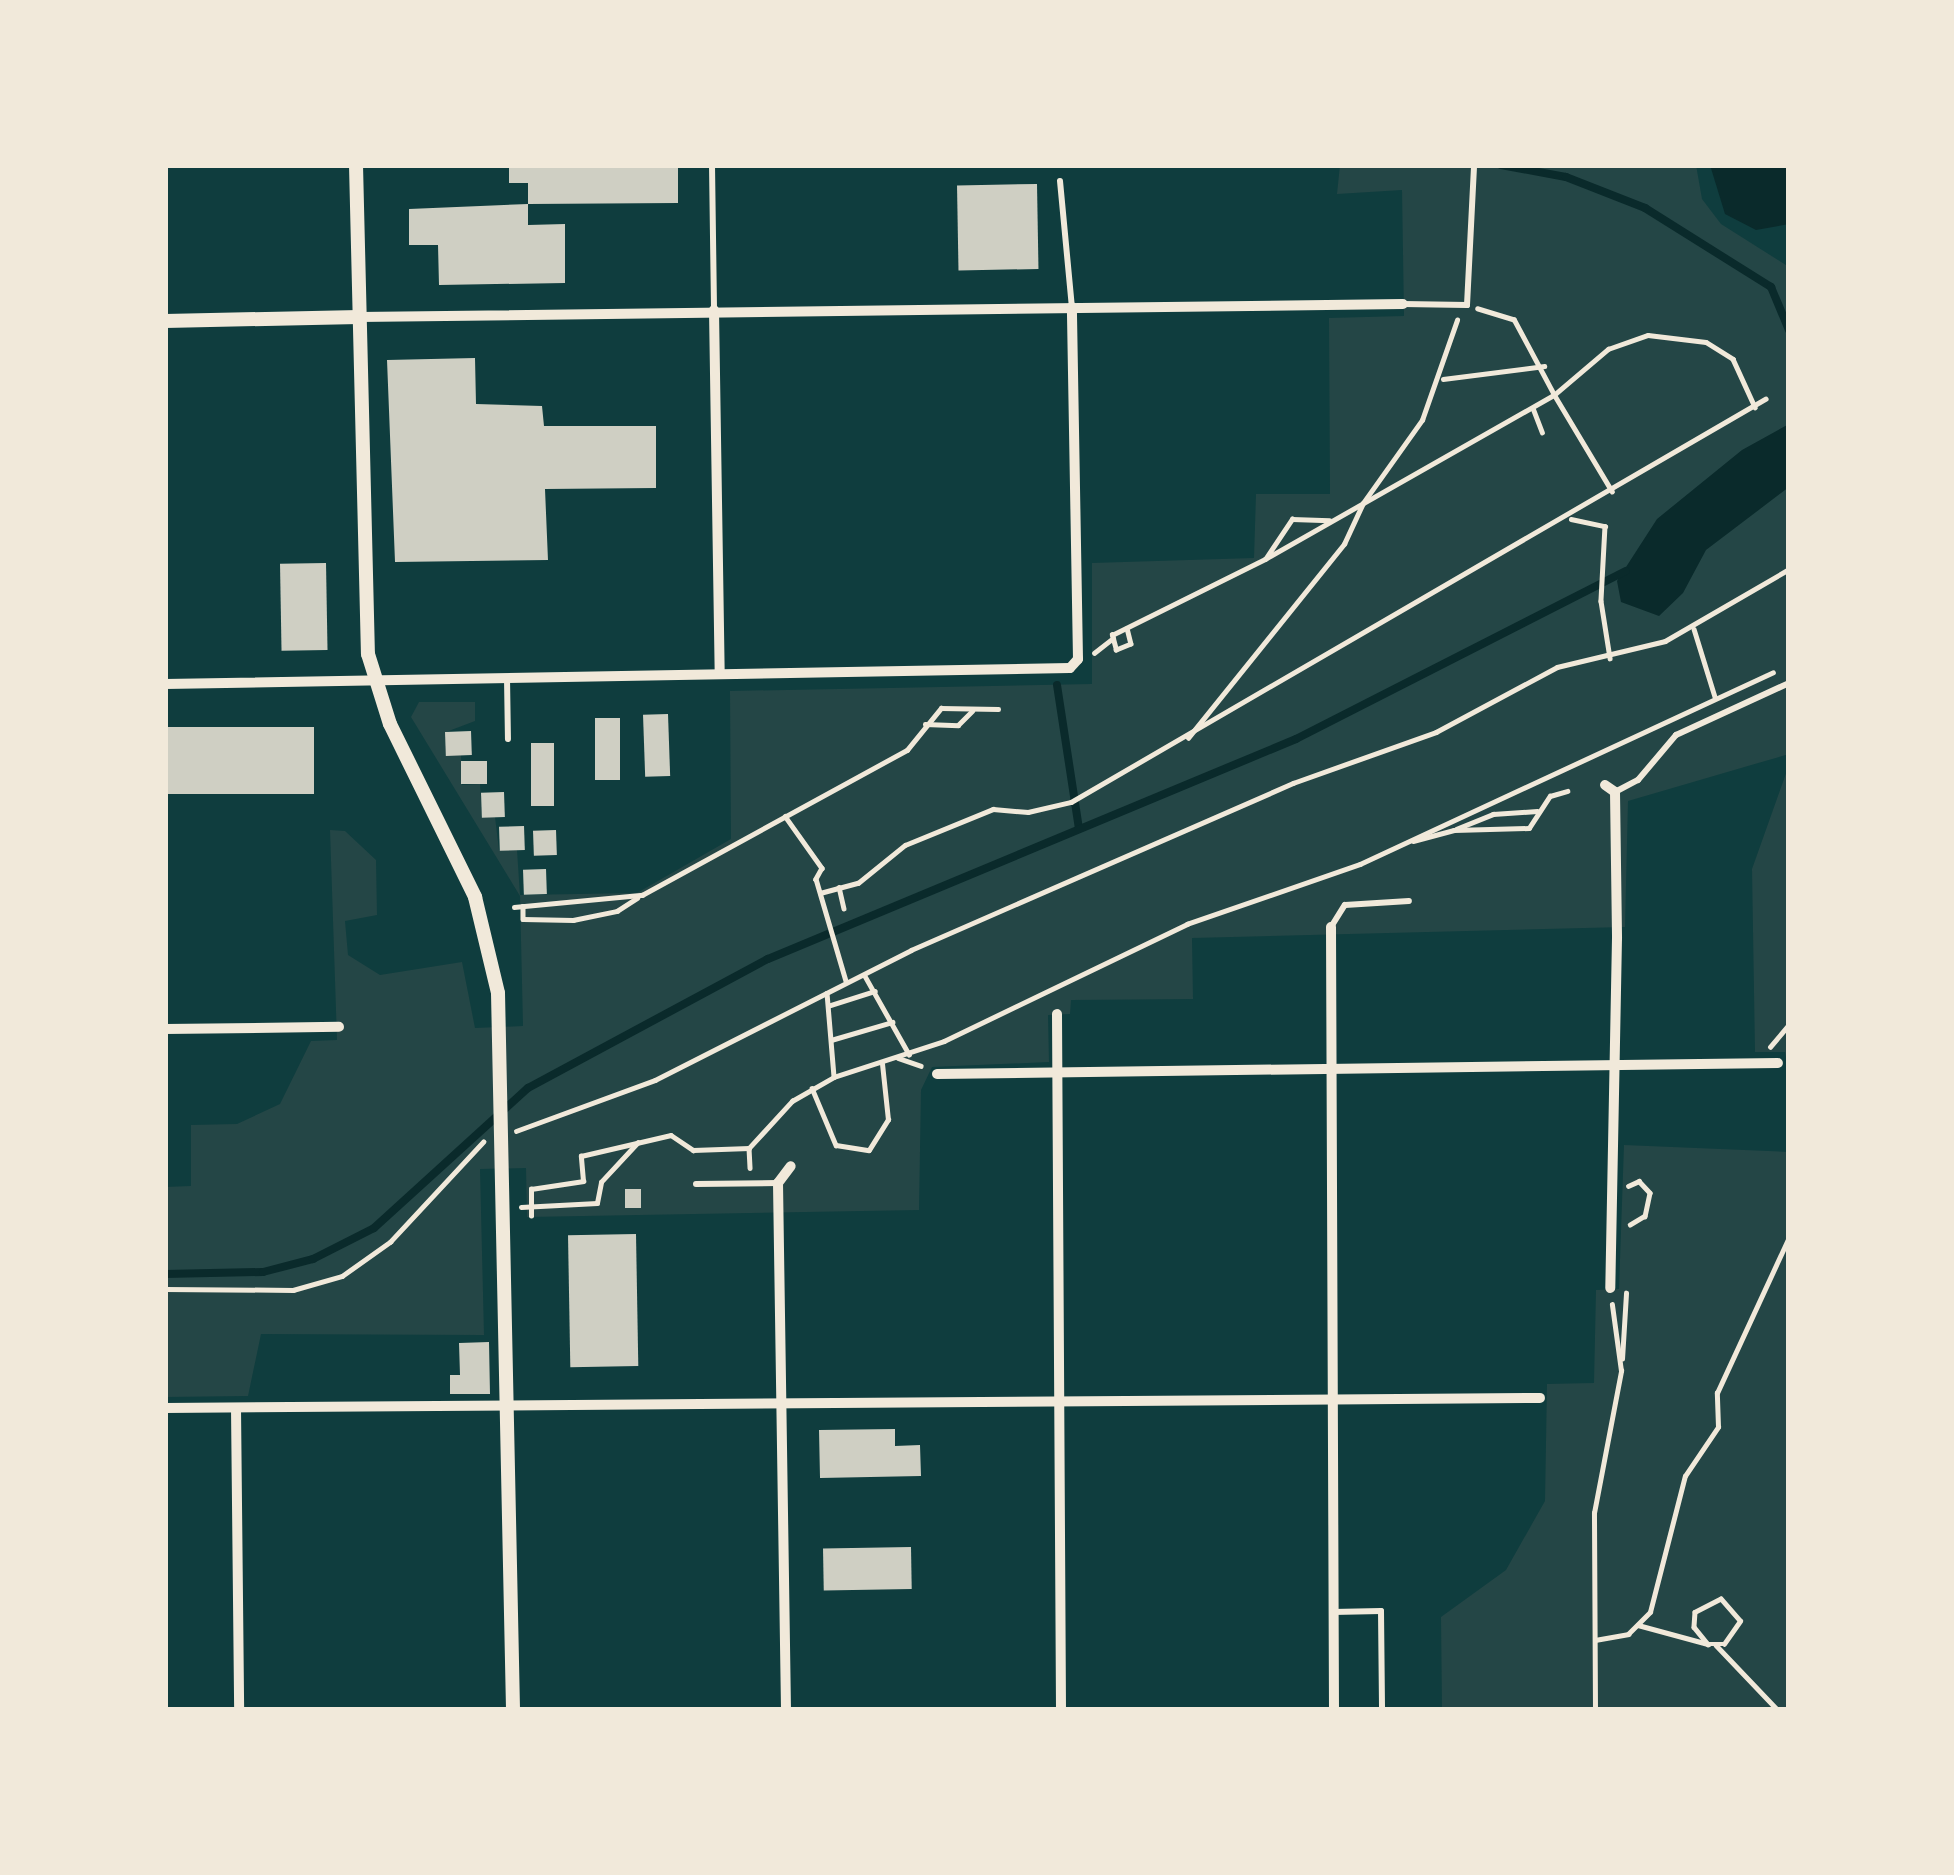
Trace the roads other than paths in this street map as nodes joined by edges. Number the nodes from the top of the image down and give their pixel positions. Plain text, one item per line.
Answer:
1 (356, 165) edge
2 (712, 165) edge
3 (1474, 165) edge
4 (1060, 181) dead end
5 (1403, 304) joint
6 (1072, 308) junction
7 (714, 310) junction
8 (359, 317) junction
9 (165, 321) edge
10 (720, 673) junction
11 (507, 678) junction
12 (374, 681) junction
13 (1789, 683) edge
14 (165, 684) edge
15 (508, 739) dead end
16 (1610, 789) joint
17 (1409, 901) dead end
18 (1331, 927) joint
19 (1057, 1014) dead end
20 (339, 1028) dead end
21 (165, 1029) edge
22 (1611, 1063) junction
23 (1778, 1063) dead end
24 (1333, 1066) junction
25 (1058, 1071) junction
26 (937, 1074) road end
27 (791, 1166) dead end
28 (778, 1183) junction
29 (696, 1184) dead end
30 (1610, 1288) road end
31 (1331, 1396) junction
32 (1540, 1398) dead end
33 (508, 1402) junction
34 (1060, 1402) junction
35 (782, 1405) junction
36 (165, 1408) edge
37 (236, 1408) junction
38 (1333, 1612) junction
39 (238, 1710) edge
40 (513, 1710) edge
41 (786, 1710) edge
42 (1061, 1710) edge
43 (1334, 1710) edge
44 (1382, 1710) edge

1 - 8 street
2 - 7 lane
3 - 5 lane
4 - 6 lane
5 - 6 street
6 - 7 street
6 - 10 street
7 - 8 street
7 - 10 street
8 - 9 street
8 - 12 street
10 - 11 street
11 - 12 street
11 - 15 lane
12 - 14 street
12 - 33 street
13 - 16 lane
16 - 22 street
17 - 18 lane
18 - 24 street
19 - 25 street
20 - 21 street
22 - 23 street
22 - 24 street
22 - 30 street
24 - 25 street
24 - 31 street
25 - 26 street
25 - 34 street
27 - 28 street
28 - 29 lane
28 - 35 street
31 - 32 street
31 - 34 street
31 - 38 street
33 - 35 street
33 - 37 street
33 - 40 street
34 - 35 street
34 - 42 street
35 - 41 street
36 - 37 street
37 - 39 street
38 - 43 street
38 - 44 lane

